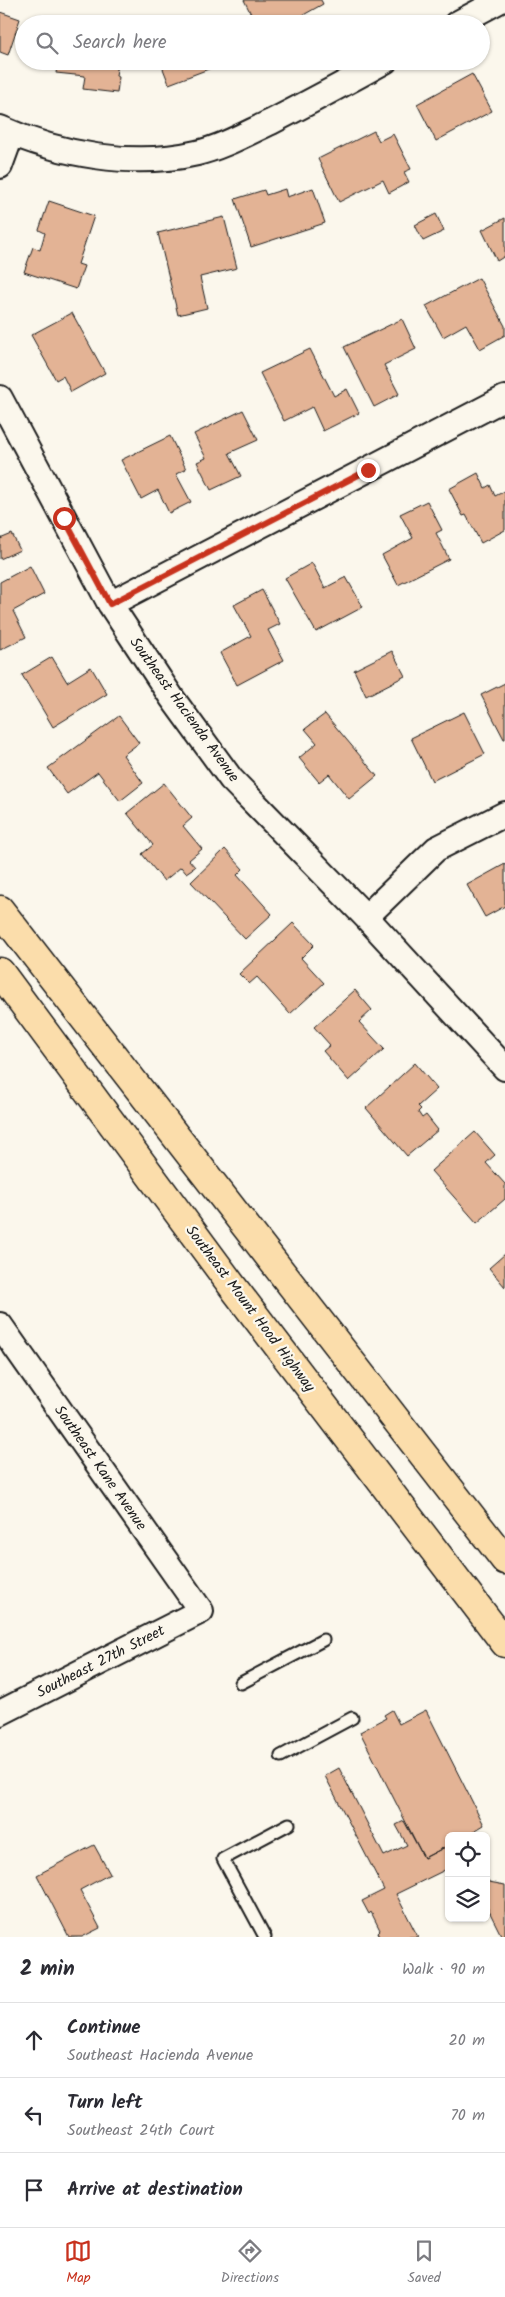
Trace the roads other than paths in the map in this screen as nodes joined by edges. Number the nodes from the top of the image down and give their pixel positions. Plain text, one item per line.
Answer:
1 (500, 0) edge
2 (472, 15) edge
3 (369, 70) edge
4 (6, 131) edge
5 (0, 166) edge
6 (0, 398) edge
7 (505, 398) edge
8 (110, 604) junction
9 (505, 814) edge
10 (0, 910) edge
11 (366, 916) junction
12 (0, 972) edge
13 (505, 1068) edge
14 (1, 1329) edge
15 (505, 1560) edge
16 (201, 1611) joint
17 (323, 1640) dead end
18 (505, 1643) edge
19 (241, 1683) dead end
20 (0, 1713) edge
21 (352, 1718) dead end
22 (281, 1756) dead end
23 (289, 1824) dead end
24 (265, 1937) edge

1 - 2 street
3 - 4 street
4 - 5 street
6 - 8 street, Southeast Hacienda Avenue
7 - 8 street
8 - 11 street, Southeast Hacienda Avenue
9 - 11 street
10 - 15 highway
11 - 13 street, Southeast Hacienda Avenue
12 - 18 highway, Southeast Mount Hood Highway
14 - 16 street, Southeast Kane Avenue
16 - 20 street, Southeast 27th Street
17 - 19 lane
21 - 22 lane
23 - 24 lane

